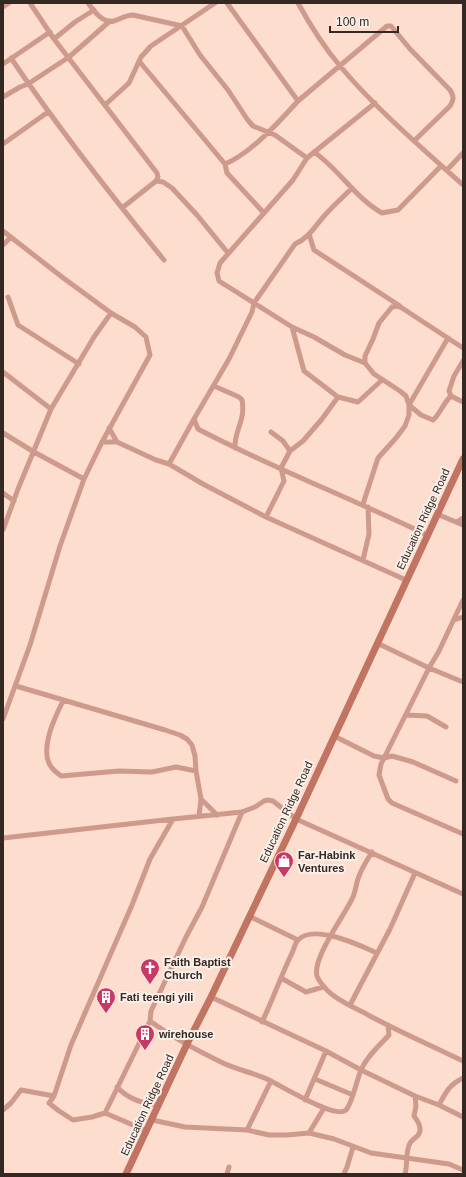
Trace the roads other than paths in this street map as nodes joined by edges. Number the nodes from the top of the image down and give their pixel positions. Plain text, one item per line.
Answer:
1 (9, 3) edge
2 (30, 3) edge
3 (88, 3) edge
4 (215, 3) edge
5 (227, 3) edge
6 (298, 3) edge
7 (3, 7) edge
8 (94, 10) junction
9 (110, 22) junction
10 (182, 26) junction
11 (50, 32) junction
12 (54, 39) junction
13 (69, 57) junction
14 (11, 58) junction
15 (139, 60) junction
16 (3, 64) edge
17 (340, 66) junction
18 (28, 84) junction
19 (3, 97) edge
20 (298, 101) junction
21 (375, 103) junction
22 (106, 104) junction
23 (48, 112) junction
24 (268, 132) junction
25 (4, 141) edge
26 (414, 141) junction
27 (314, 152) junction
28 (463, 153) edge
29 (307, 158) junction
30 (225, 164) junction
31 (441, 166) junction
32 (447, 170) junction
33 (156, 180) junction
34 (463, 185) edge
35 (352, 188) junction
36 (122, 208) junction
37 (263, 212) junction
38 (3, 231) edge
39 (309, 234) junction
40 (11, 237) junction
41 (3, 245) edge
42 (228, 253) junction
43 (164, 260) dead end
44 (8, 297) dead end
45 (254, 302) junction
46 (402, 308) junction
47 (111, 313) junction
48 (292, 327) junction
49 (448, 338) junction
50 (463, 348) edge
51 (463, 362) edge
52 (365, 363) junction
53 (79, 364) junction
54 (3, 372) edge
55 (382, 380) junction
56 (214, 386) junction
57 (451, 396) junction
58 (338, 397) junction
59 (463, 402) edge
60 (409, 405) junction
61 (52, 409) junction
62 (194, 419) junction
63 (109, 428) junction
64 (3, 432) edge
65 (271, 432) dead end
66 (102, 442) junction
67 (117, 442) junction
68 (235, 448) junction
69 (290, 450) junction
70 (34, 452) junction
71 (463, 459) edge
72 (169, 464) junction
73 (281, 468) junction
74 (84, 479) junction
75 (3, 493) edge
76 (14, 501) junction
77 (365, 506) junction
78 (437, 514) junction
79 (266, 517) junction
80 (463, 518) edge
81 (457, 522) junction
82 (463, 525) edge
83 (3, 530) edge
84 (427, 535) junction
85 (363, 560) junction
86 (406, 580) junction
87 (463, 600) edge
88 (463, 617) edge
89 (454, 620) junction
90 (377, 643) junction
91 (429, 668) junction
92 (463, 682) edge
93 (16, 686) junction
94 (63, 701) junction
95 (406, 715) junction
96 (3, 719) edge
97 (446, 727) dead end
98 (334, 736) junction
99 (384, 758) junction
100 (196, 771) junction
101 (456, 781) dead end
102 (201, 799) junction
103 (242, 812) junction
104 (217, 815) junction
105 (198, 816) junction
106 (173, 818) junction
107 (296, 819) junction
108 (463, 834) edge
109 (3, 838) edge
110 (372, 852) junction
111 (415, 873) junction
112 (463, 894) edge
113 (249, 916) junction
114 (330, 936) junction
115 (298, 940) junction
116 (377, 953) junction
117 (281, 978) junction
118 (323, 986) junction
119 (211, 997) junction
120 (350, 1005) junction
121 (150, 1021) junction
122 (262, 1022) junction
123 (388, 1025) junction
124 (400, 1032) junction
125 (389, 1035) junction
126 (187, 1044) junction
127 (326, 1051) junction
128 (463, 1061) edge
129 (361, 1070) junction
130 (463, 1078) edge
131 (315, 1079) junction
132 (271, 1081) junction
133 (117, 1087) junction
134 (353, 1094) junction
135 (54, 1096) junction
136 (415, 1096) junction
137 (305, 1100) junction
138 (439, 1105) junction
139 (159, 1106) junction
140 (324, 1108) junction
141 (3, 1110) edge
142 (105, 1113) junction
143 (463, 1117) edge
144 (152, 1120) junction
145 (247, 1130) junction
146 (147, 1131) junction
147 (309, 1133) junction
148 (352, 1147) junction
149 (406, 1158) junction
150 (230, 1167) dead end
151 (463, 1170) edge
152 (126, 1174) edge
153 (227, 1174) edge
154 (344, 1174) edge
155 (405, 1174) edge

1 - 7 street
2 - 11 street
3 - 8 street
4 - 10 street
5 - 20 street
6 - 17 street
8 - 9 street
8 - 12 street
9 - 10 street
9 - 13 street
10 - 15 street
10 - 24 street
11 - 12 street
11 - 14 street
12 - 13 street
13 - 18 street
13 - 22 street
14 - 16 street
14 - 18 street
15 - 22 street
15 - 30 street
17 - 20 street
17 - 21 street
17 - 26 street
18 - 19 street
18 - 23 street
20 - 24 street
21 - 26 street
21 - 27 street
22 - 33 street
23 - 25 street
23 - 36 street
24 - 29 street
24 - 30 street
26 - 31 street
27 - 29 street
27 - 35 street
28 - 32 street
29 - 37 street
30 - 37 street
31 - 32 street
31 - 35 street
32 - 34 street
33 - 36 street
33 - 42 street
35 - 39 street
36 - 43 street
37 - 42 street
38 - 40 street
39 - 45 street
39 - 46 street
40 - 41 street
40 - 47 street
42 - 45 street
44 - 53 street
45 - 48 street
45 - 56 street
46 - 49 street
46 - 52 street
47 - 53 street
47 - 63 street
48 - 52 street
48 - 58 street
49 - 50 street
49 - 60 street
51 - 57 street
52 - 55 street
53 - 61 street
54 - 61 street
55 - 58 street
55 - 60 street
56 - 62 street
56 - 68 street
57 - 59 street
57 - 60 street
58 - 69 street
60 - 77 street
61 - 70 street
62 - 68 street
62 - 72 street
63 - 66 street
63 - 67 street
64 - 70 street
65 - 69 street
66 - 67 street
66 - 74 street
67 - 72 street
68 - 73 street
69 - 73 street
70 - 74 street
70 - 76 street
71 - 78 main road, Education Ridge Road
72 - 79 street
73 - 77 street
73 - 79 street
74 - 93 street
75 - 76 street
76 - 83 street
77 - 84 street
77 - 85 street
78 - 81 street
78 - 84 main road, Education Ridge Road
79 - 85 street
80 - 81 street
81 - 82 street
84 - 86 main road, Education Ridge Road
85 - 86 street
86 - 90 main road, Education Ridge Road
87 - 89 street
88 - 89 street
89 - 91 street
90 - 91 street
90 - 98 main road, Education Ridge Road
91 - 92 street
91 - 95 street
93 - 94 street
93 - 96 street
94 - 100 street
94 - 100 street
95 - 97 street
95 - 99 street
98 - 99 street
98 - 107 main road, Education Ridge Road
99 - 101 street
99 - 108 street
100 - 102 street
102 - 104 street
102 - 105 street
103 - 104 street
103 - 107 street
103 - 121 street
104 - 105 street
105 - 106 street
106 - 109 street
106 - 135 street
107 - 110 street
107 - 113 main road, Education Ridge Road
110 - 111 street
110 - 114 street
111 - 112 street
111 - 116 street
113 - 115 street
113 - 119 main road, Education Ridge Road
114 - 115 street
114 - 116 street
114 - 118 street
115 - 117 street
116 - 120 street
117 - 118 street
117 - 122 street
118 - 120 street
119 - 122 street
119 - 126 main road, Education Ridge Road
120 - 123 street
121 - 126 street
121 - 133 street
122 - 127 street
123 - 124 street
123 - 125 street
124 - 125 street
124 - 128 street
125 - 129 street
126 - 132 street
126 - 139 main road, Education Ridge Road
127 - 129 street
127 - 131 street
129 - 134 street
129 - 136 street
130 - 138 street
131 - 134 street
131 - 137 street
132 - 137 street
132 - 145 street
133 - 139 street
133 - 142 street
134 - 140 street
135 - 141 street
135 - 142 street
136 - 138 street
136 - 149 street
137 - 140 street
138 - 143 street
139 - 144 main road, Education Ridge Road
140 - 147 street
142 - 146 street
144 - 145 street
144 - 146 main road, Education Ridge Road
145 - 147 street
146 - 152 main road, Education Ridge Road
147 - 148 street
148 - 149 street
148 - 154 street
149 - 151 street
149 - 155 street
150 - 153 street

